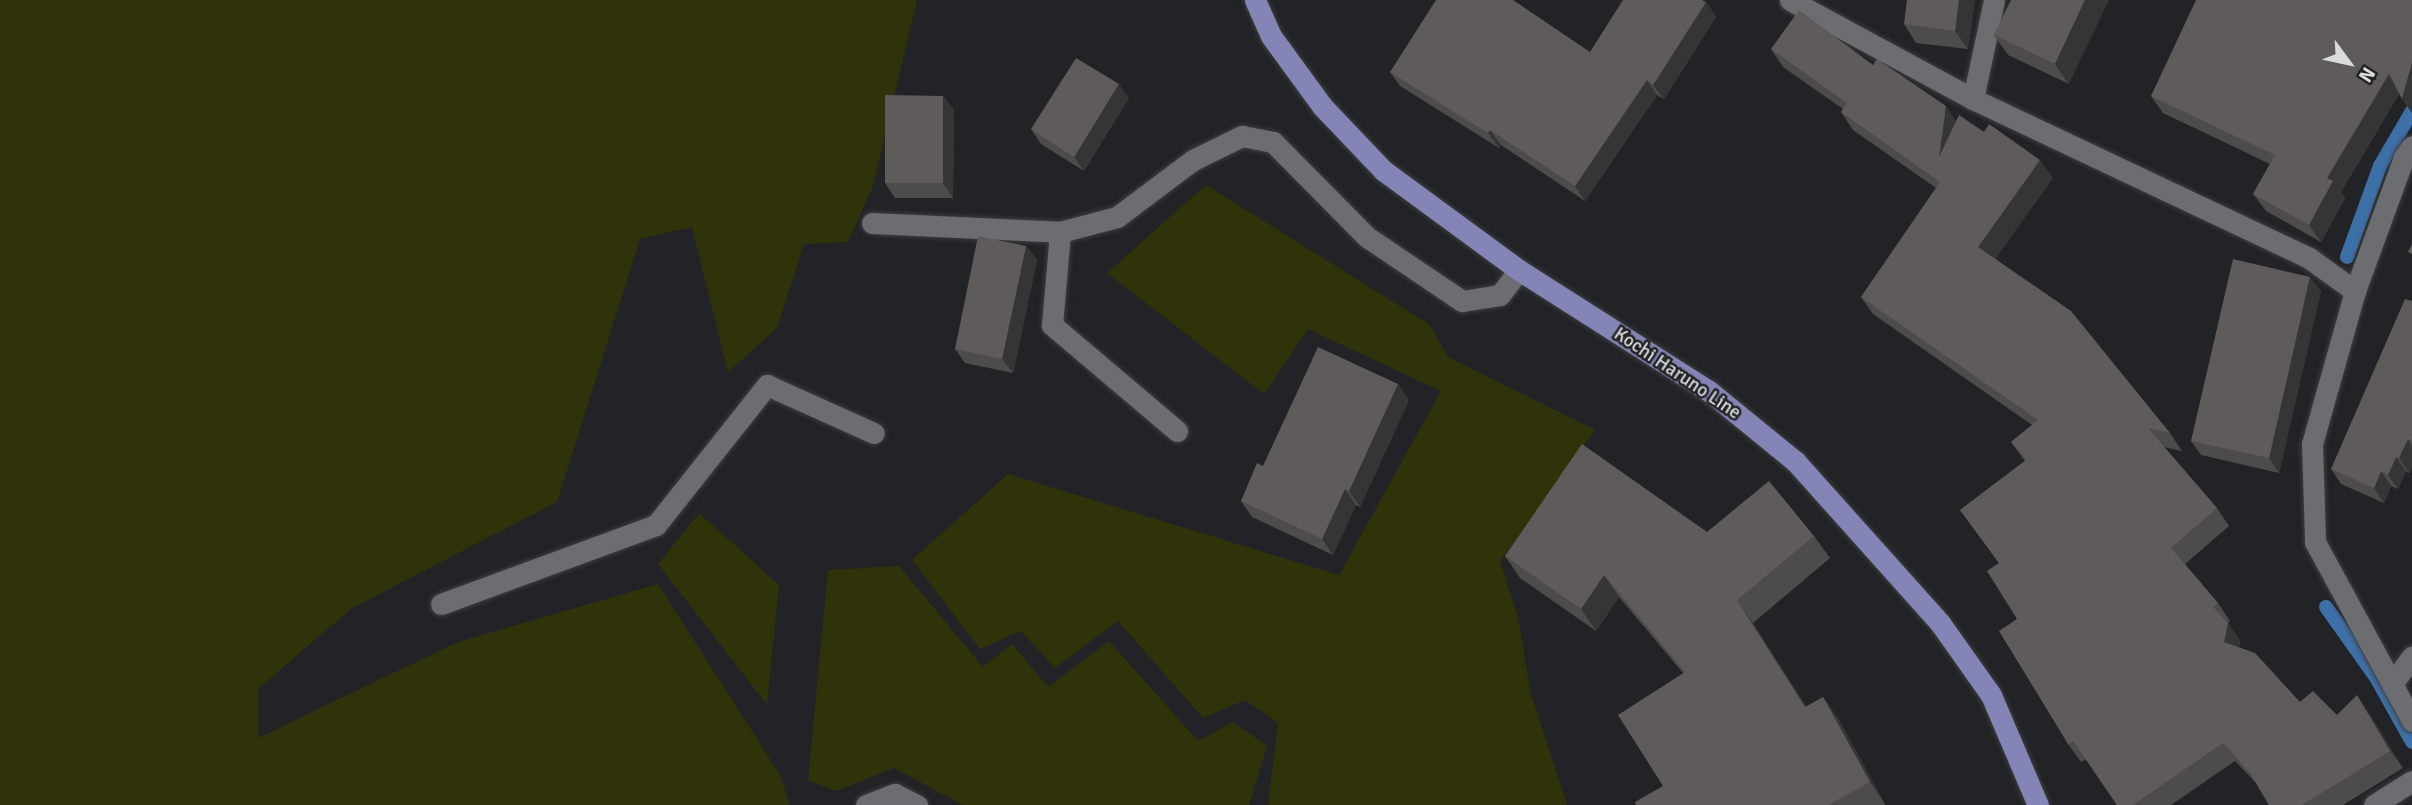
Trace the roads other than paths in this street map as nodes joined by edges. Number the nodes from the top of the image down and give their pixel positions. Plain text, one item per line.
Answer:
1 (1255, 0) edge
2 (1790, 0) edge
3 (1994, 0) edge
4 (1973, 99) junction
5 (2412, 146) edge
6 (2404, 185) edge
7 (872, 223) dead end
8 (1060, 232) junction
9 (1519, 270) junction
10 (2355, 291) junction
11 (1177, 430) dead end
12 (874, 433) dead end
13 (442, 604) dead end
14 (2412, 656) edge
15 (2392, 684) junction
16 (2412, 721) edge
17 (2412, 781) edge
18 (876, 803) edge
19 (917, 805) edge
20 (2038, 805) edge
21 (2374, 805) edge

1 - 9 main road, Kochi Haruno Line
2 - 4 street
3 - 4 street
4 - 10 street
5 - 6 street
6 - 10 street
7 - 8 street
8 - 9 street
8 - 11 street
9 - 20 main road, Kochi Haruno Line
10 - 15 street
12 - 13 street
14 - 15 street
15 - 16 street
17 - 21 street
18 - 19 street

